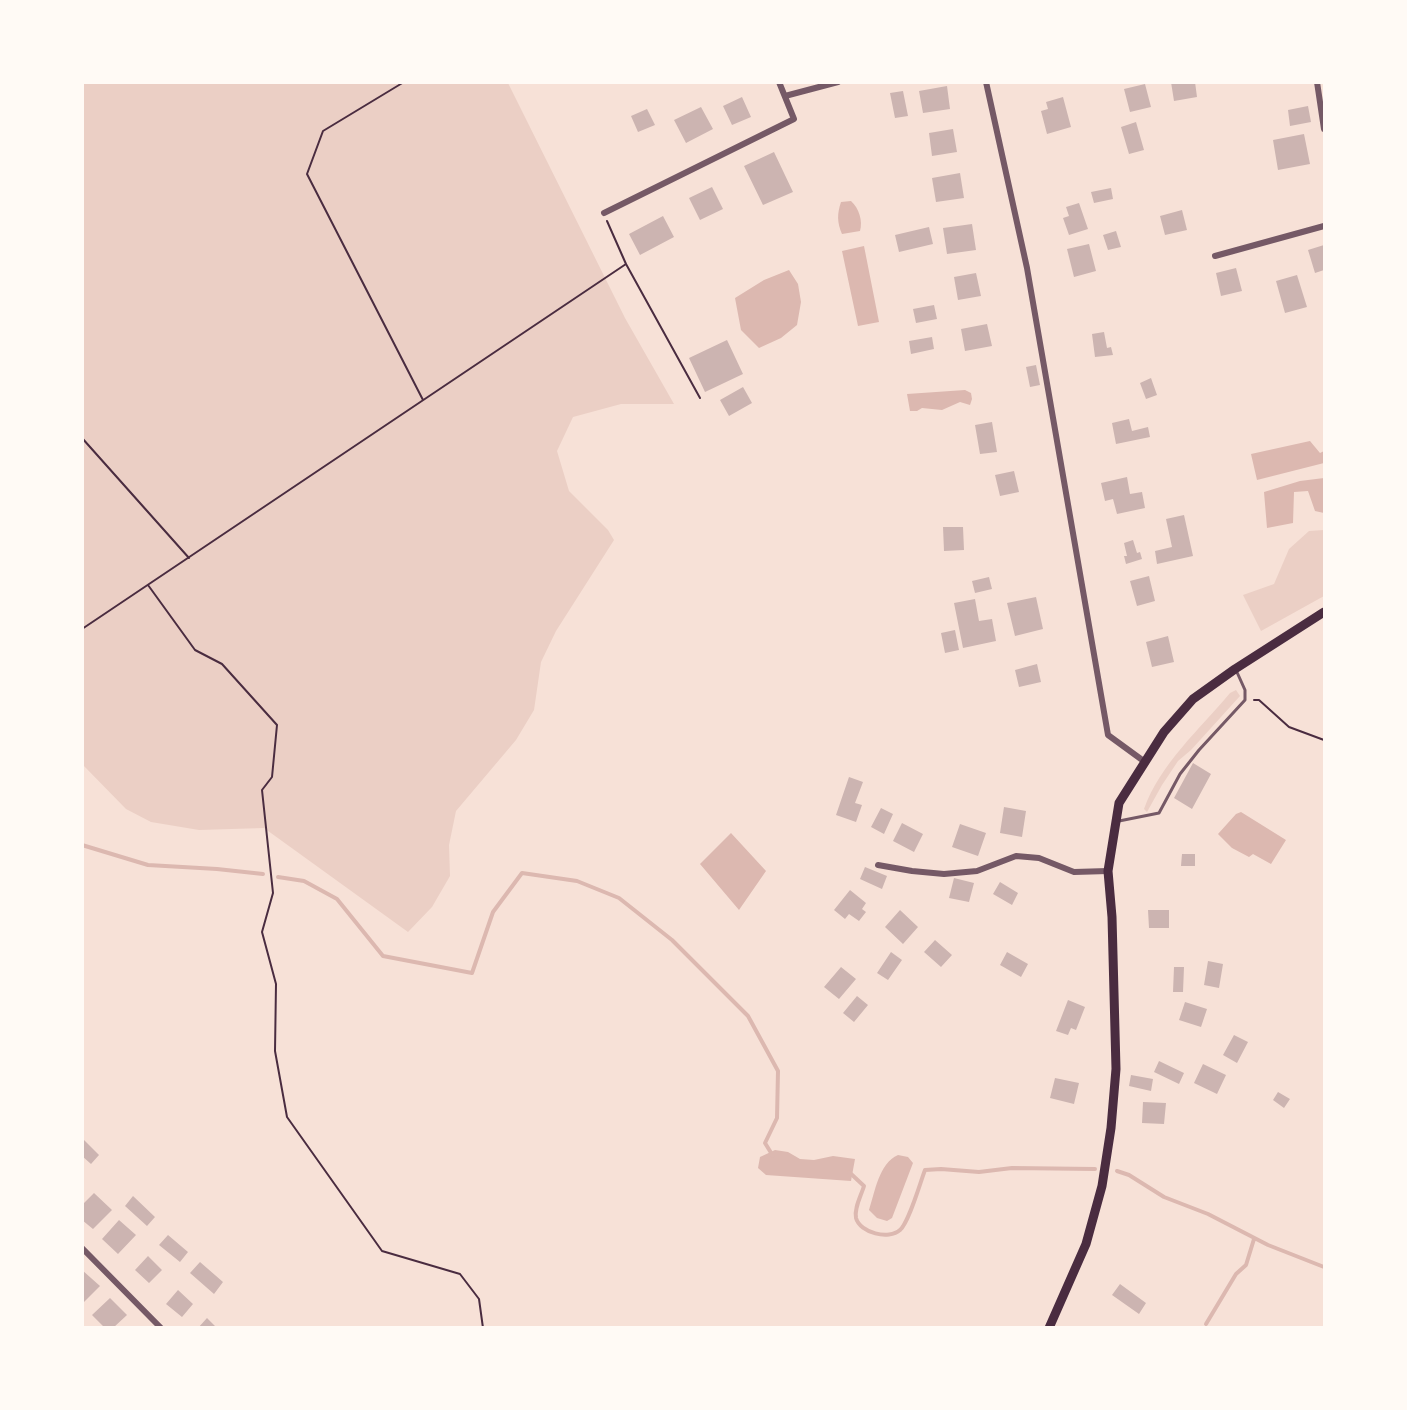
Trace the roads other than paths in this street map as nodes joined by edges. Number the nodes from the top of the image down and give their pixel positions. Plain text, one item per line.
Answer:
1 (779, 82) edge
2 (838, 82) edge
3 (986, 82) edge
4 (1317, 82) edge
5 (785, 96) junction
6 (1324, 129) edge
7 (604, 213) road end
8 (1324, 226) edge
9 (1215, 255) dead end
10 (1324, 612) edge
11 (1235, 669) junction
12 (1145, 762) junction
13 (1116, 821) junction
14 (878, 865) dead end
15 (1108, 871) junction
16 (82, 1248) edge
17 (161, 1328) edge
18 (1049, 1328) edge

1 - 5 street
2 - 5 street
3 - 12 street
4 - 6 street
5 - 7 street
8 - 9 street
10 - 11 main road
11 - 12 main road
11 - 13 lane
12 - 13 main road
13 - 15 main road
14 - 15 street
15 - 18 main road
16 - 17 street

